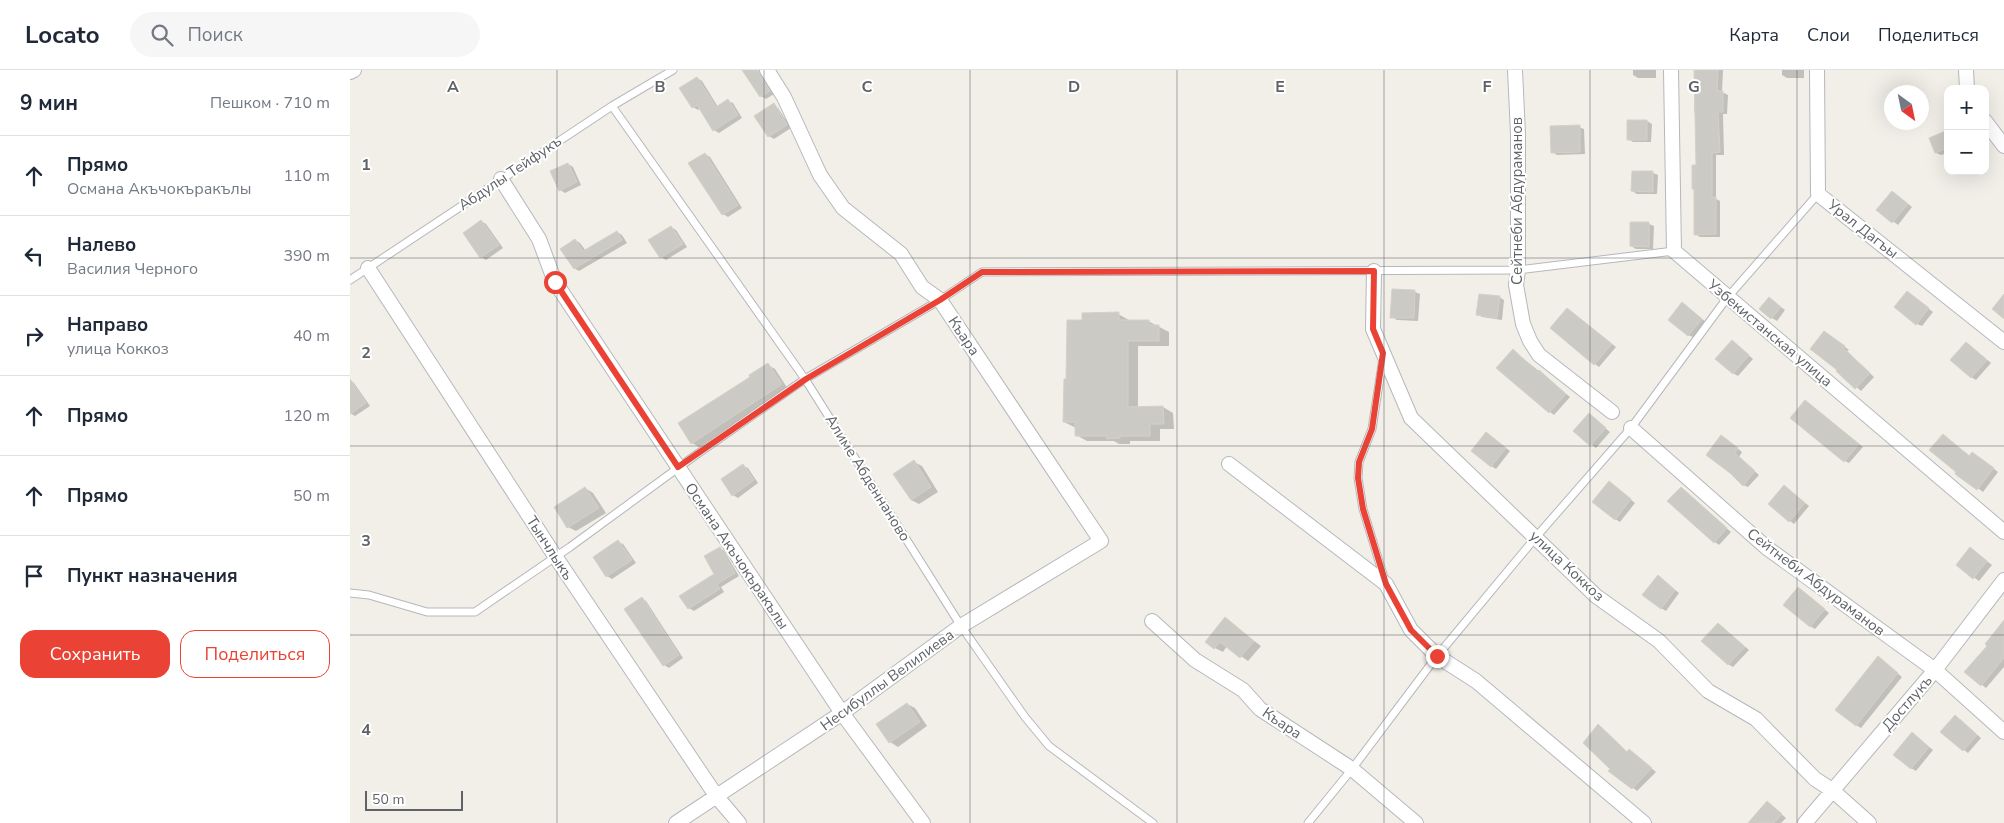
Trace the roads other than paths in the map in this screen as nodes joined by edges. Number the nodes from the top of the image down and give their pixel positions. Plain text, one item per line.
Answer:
1 (354, 70) edge
2 (673, 70) edge
3 (767, 70) edge
4 (1515, 70) edge
5 (1671, 70) edge
6 (1817, 70) edge
7 (1966, 70) edge
8 (350, 72) edge
9 (1966, 85) edge
10 (612, 106) junction
11 (1989, 126) edge
12 (2004, 146) edge
13 (501, 179) junction
14 (1818, 194) junction
15 (1674, 251) junction
16 (368, 268) junction
17 (1518, 270) junction
18 (1374, 271) junction
19 (350, 280) edge
20 (1727, 298) junction
21 (940, 300) junction
22 (2004, 342) edge
23 (1383, 353) junction
24 (806, 379) junction
25 (1612, 412) dead end
26 (1631, 428) junction
27 (1228, 464) dead end
28 (678, 467) junction
29 (2004, 532) edge
30 (1536, 537) junction
31 (1101, 540) joint
32 (555, 556) junction
33 (2004, 580) edge
34 (1386, 584) junction
35 (350, 593) edge
36 (1152, 621) dead end
37 (961, 626) junction
38 (1437, 656) junction
39 (1934, 670) junction
40 (842, 713) junction
41 (2004, 732) edge
42 (1352, 769) junction
43 (1832, 790) junction
44 (717, 797) junction
45 (676, 823) edge
46 (738, 823) edge
47 (923, 823) edge
48 (1153, 823) edge
49 (1308, 823) edge
50 (1416, 823) edge
51 (1644, 823) edge
52 (1805, 823) edge
53 (1869, 823) edge

1 - 8 street
2 - 10 lane, Абдулы Тейфукъ
3 - 21 street, Къара
4 - 17 street, Сейтнеби Абдураманов
5 - 15 street
6 - 14 street, Урал Дагъы
7 - 9 street
10 - 13 lane, Абдулы Тейфукъ
10 - 24 lane, Алиме Абденнаново
11 - 12 street
13 - 16 lane, Абдулы Тейфукъ
13 - 28 street, Османа Акъчокъракълы
14 - 20 lane
14 - 22 street, Урал Дагъы
15 - 17 lane
15 - 20 street, Узбекистанская улица
16 - 19 lane, Абдулы Тейфукъ
16 - 32 street, Тынчлыкъ
17 - 18 lane
17 - 25 street, Сейтнеби Абдураманов
18 - 21 lane
18 - 23 street, улица Коккоз
20 - 26 lane
20 - 29 street, Узбекистанская улица
21 - 24 lane
21 - 31 street, Къара
23 - 30 street, улица Коккоз
23 - 34 lane
24 - 28 lane
24 - 37 lane, Алиме Абденнаново
26 - 30 lane
26 - 39 street, Сейтнеби Абдураманов
27 - 34 street
28 - 32 lane
28 - 40 street, Османа Акъчокъракълы
30 - 38 lane
30 - 43 street, улица Коккоз
31 - 37 street, Несибуллы Велилиева
32 - 35 lane
32 - 44 street, Тынчлыкъ
33 - 39 street, Достлукъ
34 - 38 street
36 - 42 street, Къара
37 - 40 street, Несибуллы Велилиева
37 - 48 lane, Алиме Абденнаново
38 - 42 lane
38 - 51 street
39 - 41 street, Сейтнеби Абдураманов
39 - 43 street, Достлукъ
40 - 44 street, Несибуллы Велилиева
40 - 47 street, Османа Акъчокъракълы
42 - 49 lane
42 - 50 street, Къара
43 - 52 street, Достлукъ
43 - 53 street, улица Коккоз
44 - 45 street, Несибуллы Велилиева
44 - 46 street, Тынчлыкъ

